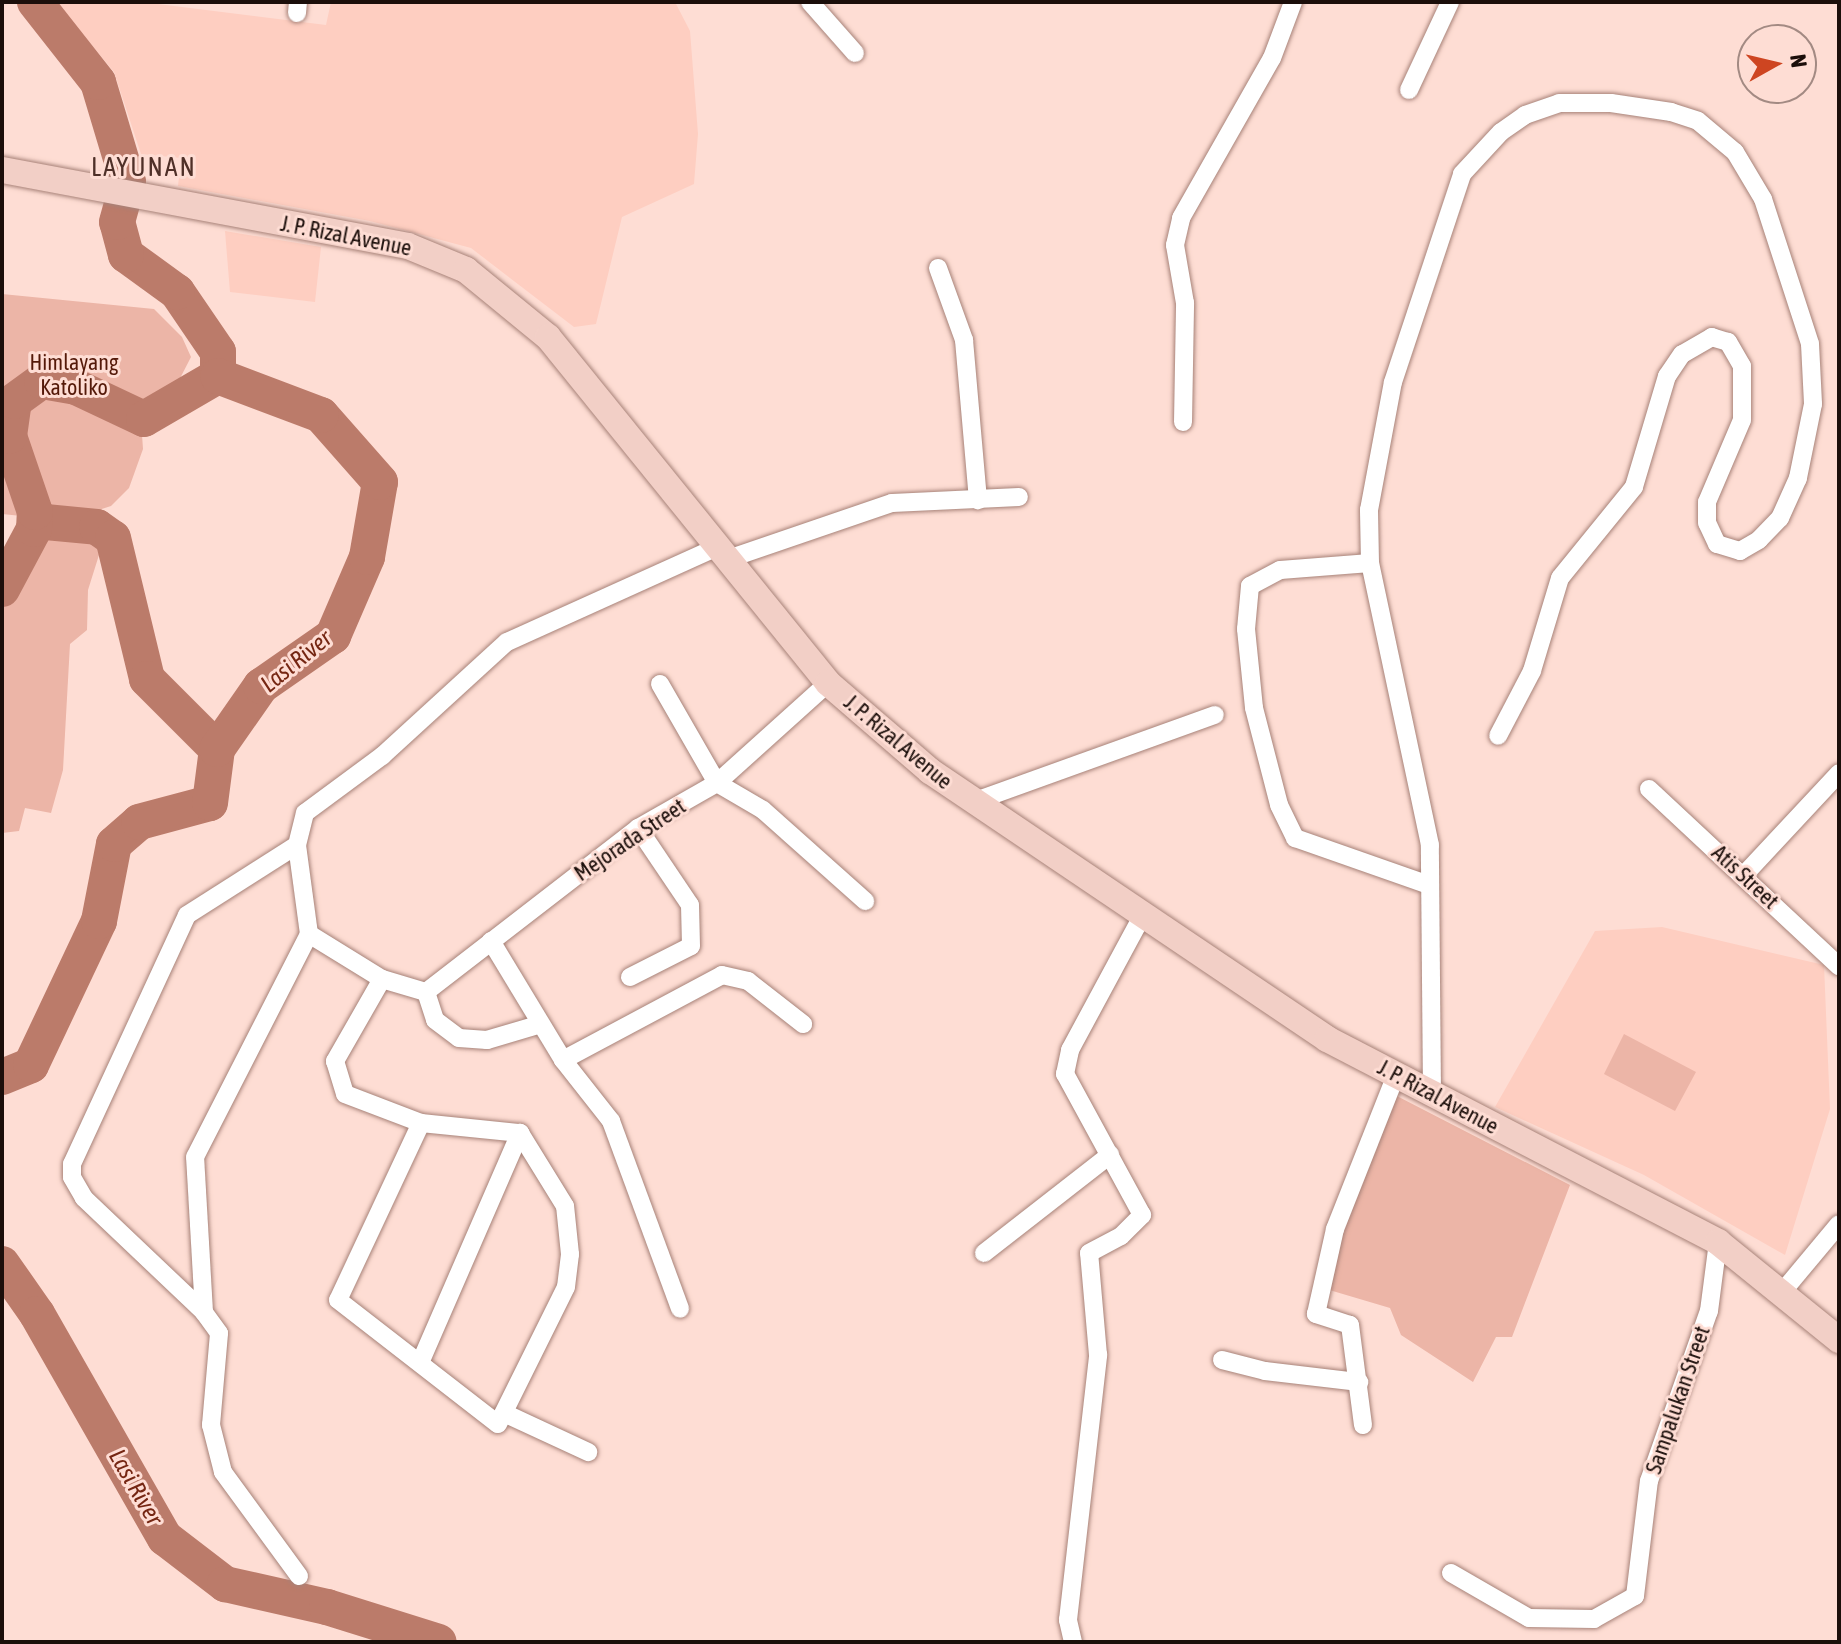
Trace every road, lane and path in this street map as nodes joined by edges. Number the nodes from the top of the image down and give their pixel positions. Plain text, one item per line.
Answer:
1 (810, 2) edge
2 (1293, 2) edge
3 (1450, 2) edge
4 (855, 53) dead end
5 (1409, 90) dead end
6 (2, 170) edge
7 (938, 268) dead end
8 (1183, 422) dead end
9 (1019, 497) dead end
10 (978, 500) junction
11 (723, 553) junction
12 (1370, 563) junction
13 (828, 683) junction
14 (660, 684) dead end
15 (1215, 715) dead end
16 (1498, 736) dead end
17 (1839, 773) edge
18 (717, 783) junction
19 (1649, 789) dead end
20 (973, 802) junction
21 (638, 828) junction
22 (297, 845) junction
23 (1744, 875) junction
24 (1429, 885) junction
25 (865, 901) dead end
26 (1141, 918) junction
27 (309, 934) junction
28 (491, 941) junction
29 (1839, 966) edge
30 (630, 977) dead end
31 (382, 979) junction
32 (426, 992) junction
33 (541, 1024) junction
34 (803, 1024) dead end
35 (563, 1060) junction
36 (1396, 1075) junction
37 (1432, 1094) junction
38 (421, 1123) junction
39 (520, 1133) junction
40 (1110, 1155) junction
41 (1839, 1224) edge
42 (1718, 1242) junction
43 (984, 1253) dead end
44 (1783, 1291) junction
45 (680, 1309) dead end
46 (204, 1312) junction
47 (1839, 1340) edge
48 (1222, 1360) dead end
49 (420, 1363) junction
50 (1359, 1382) junction
51 (504, 1413) junction
52 (1363, 1425) dead end
53 (588, 1452) dead end
54 (1451, 1573) dead end
55 (299, 1576) dead end
56 (1073, 1642) edge

1 - 4 street
2 - 8 street
3 - 5 street
6 - 11 main road, J. P. Rizal Avenue
7 - 10 street
9 - 10 street
10 - 11 street
11 - 13 main road, J. P. Rizal Avenue
11 - 22 street
12 - 16 street
12 - 24 street
12 - 24 street
13 - 18 street, Mejorada Street
13 - 20 main road, J. P. Rizal Avenue
14 - 18 street
15 - 20 street
17 - 23 street
18 - 21 street, Mejorada Street
18 - 25 street
19 - 23 street, Atis Street
20 - 26 main road, J. P. Rizal Avenue
21 - 28 street, Mejorada Street
21 - 30 street
22 - 27 street
22 - 46 street
23 - 29 street, Atis Street
24 - 37 street
26 - 36 main road, J. P. Rizal Avenue
26 - 40 street
27 - 31 street
27 - 46 street
28 - 32 street, Mejorada Street
28 - 33 street
31 - 32 street
31 - 38 street
32 - 33 street
33 - 35 street
34 - 35 street
35 - 45 street
36 - 37 main road, J. P. Rizal Avenue
36 - 50 street
37 - 42 main road, J. P. Rizal Avenue
38 - 39 street
38 - 49 street
39 - 49 street
39 - 51 street
40 - 43 street
40 - 56 street
41 - 44 street
42 - 44 main road, J. P. Rizal Avenue
42 - 54 street, Sampalukan Street
44 - 47 main road, J. P. Rizal Avenue
46 - 55 street
48 - 50 street
49 - 51 street
50 - 52 street
51 - 53 street

